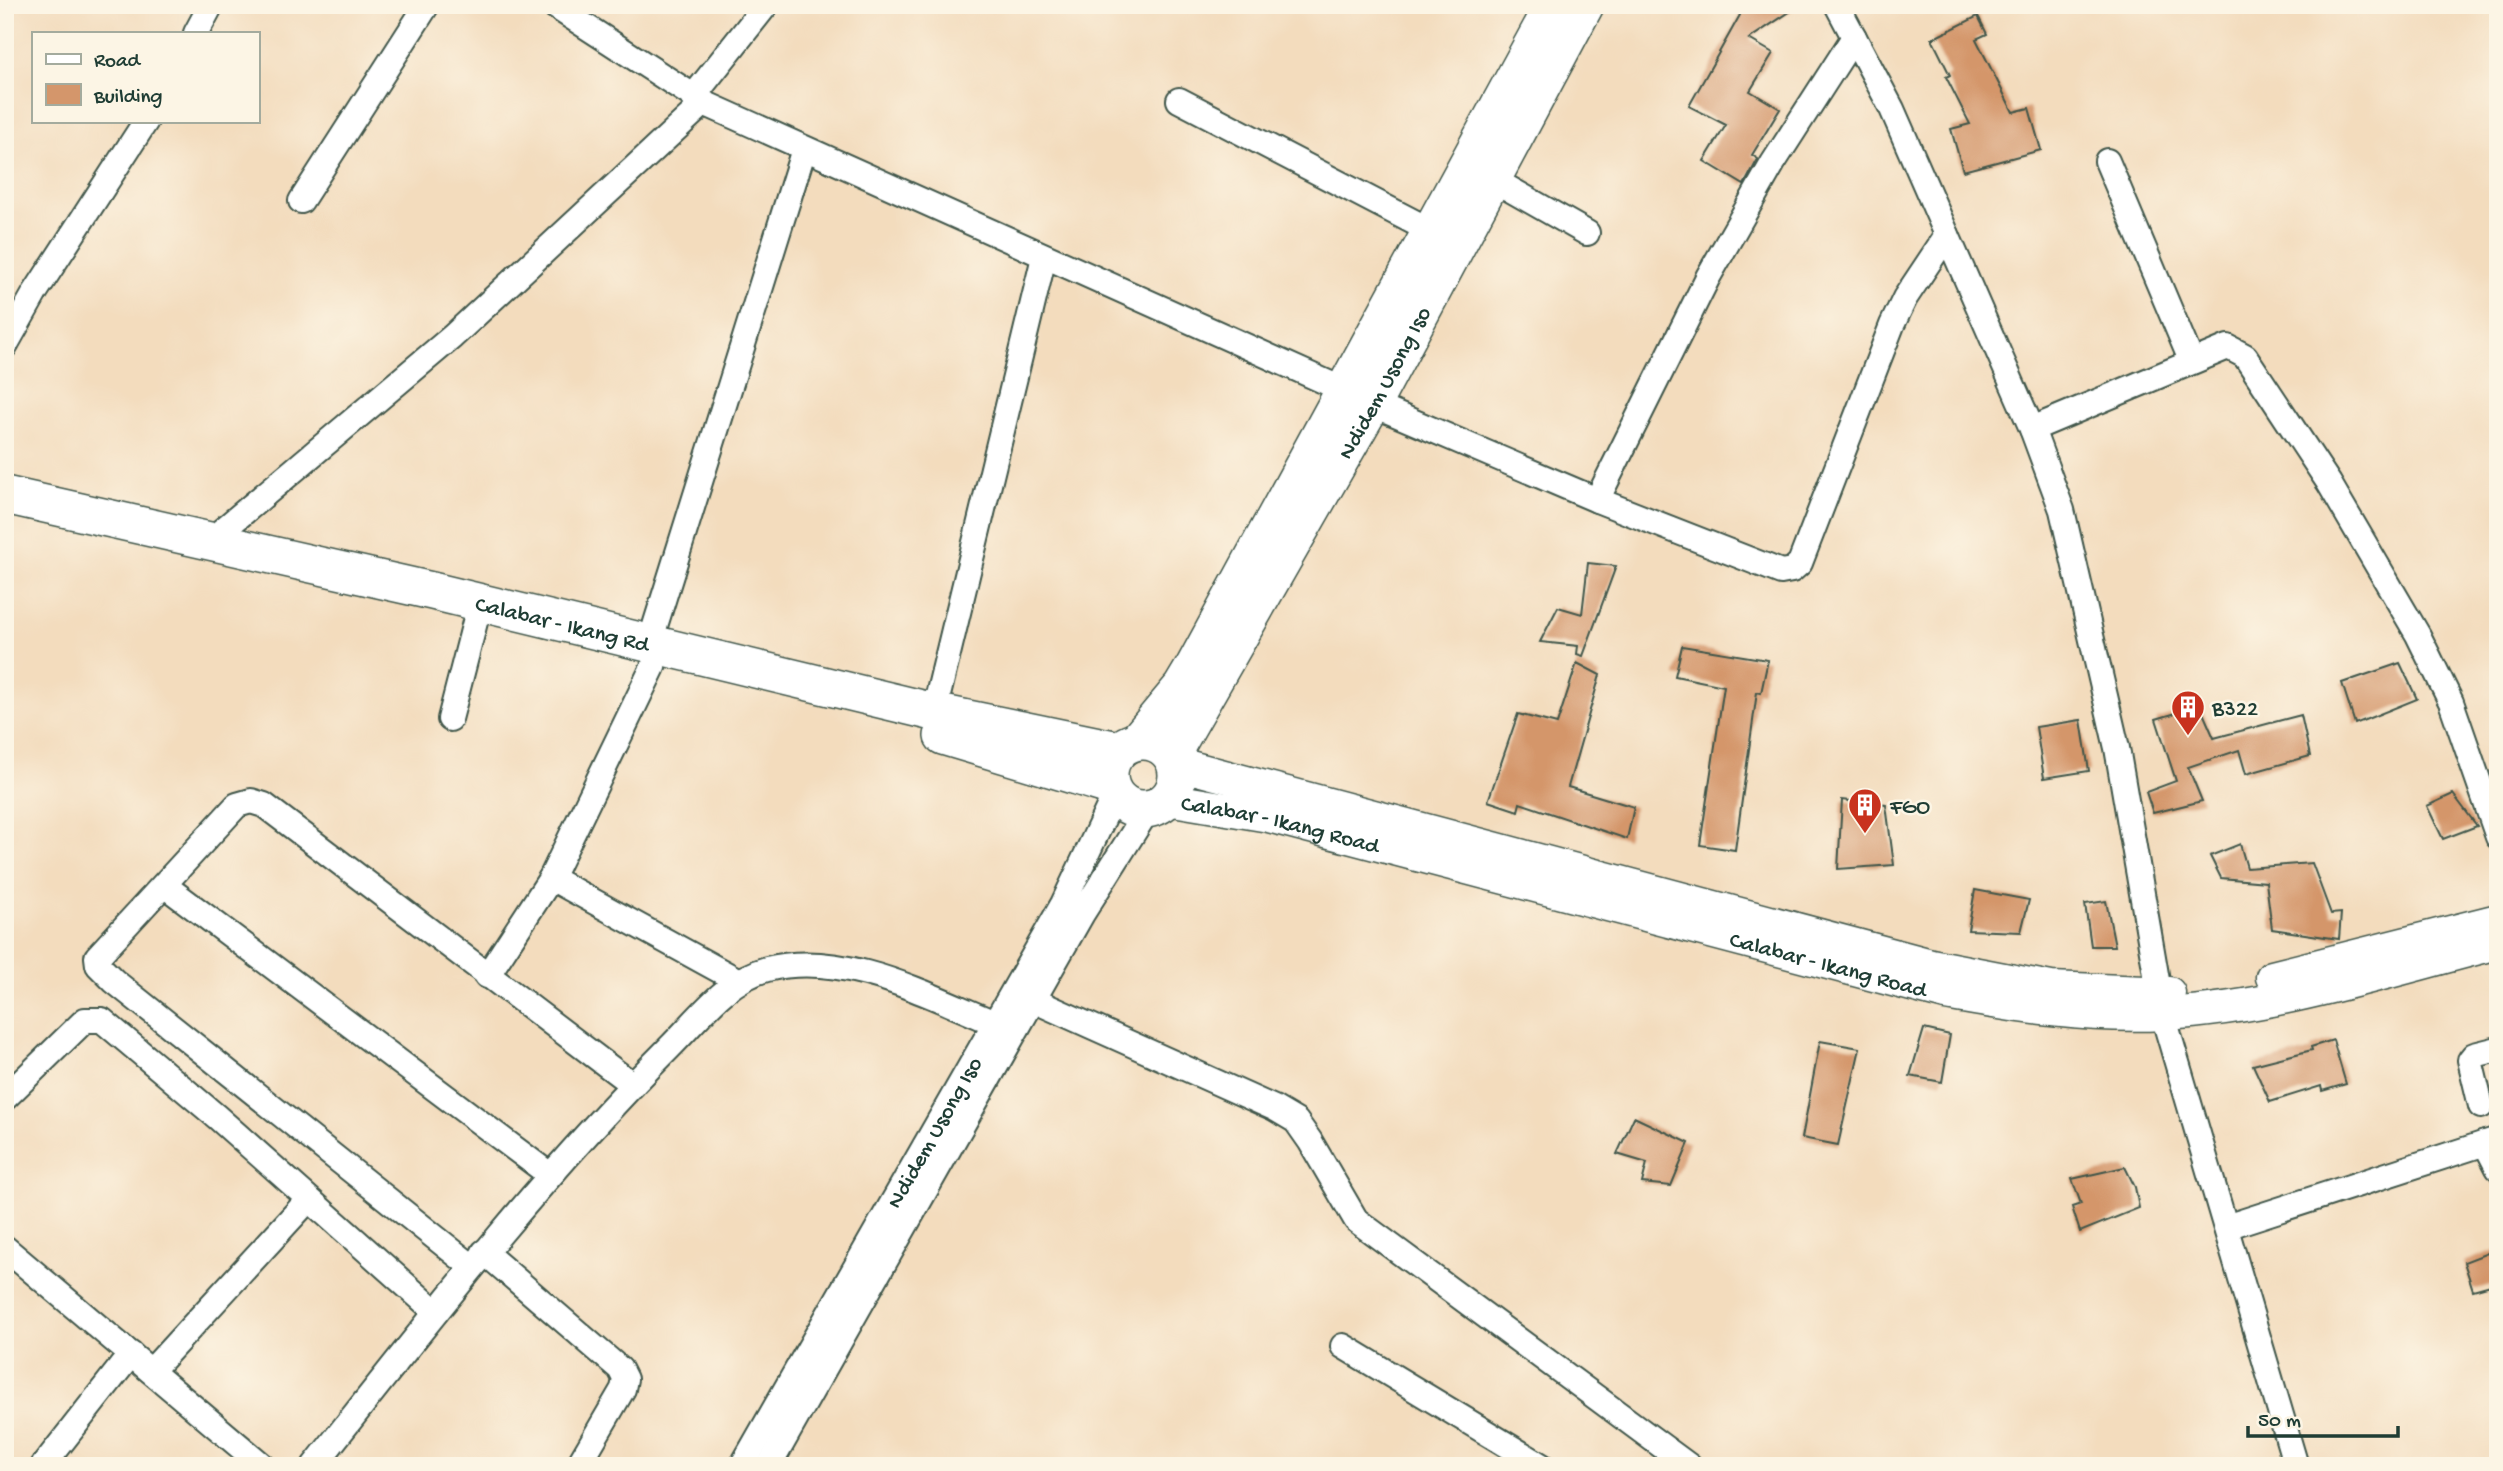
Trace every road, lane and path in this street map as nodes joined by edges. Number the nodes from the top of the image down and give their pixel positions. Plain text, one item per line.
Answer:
1 (211, 5) edge
2 (427, 5) edge
3 (553, 5) edge
4 (766, 5) edge
5 (1555, 5) edge
6 (1585, 5) edge
7 (1837, 5) edge
8 (197, 32) edge
9 (1854, 37) junction
10 (699, 100) junction
11 (1179, 100) dead end
12 (145, 122) edge
13 (804, 149) junction
14 (2107, 161) dead end
15 (1492, 179) junction
16 (301, 201) dead end
17 (1433, 232) junction
18 (1587, 233) dead end
19 (1947, 235) junction
20 (1044, 257) junction
21 (5, 346) edge
22 (2191, 360) junction
23 (1359, 398) junction
24 (2032, 429) junction
25 (5, 495) edge
26 (1597, 500) junction
27 (5, 514) edge
28 (211, 540) junction
29 (475, 622) junction
30 (651, 655) junction
31 (934, 712) junction
32 (450, 719) dead end
33 (1128, 745) junction
34 (1173, 759) junction
35 (1112, 790) junction
36 (1158, 804) junction
37 (2498, 837) edge
38 (551, 878) junction
39 (164, 885) junction
40 (2498, 920) edge
41 (2498, 943) edge
42 (487, 976) junction
43 (737, 980) junction
44 (1033, 1000) junction
45 (2161, 1004) junction
46 (995, 1023) junction
47 (2498, 1049) edge
48 (633, 1084) junction
49 (5, 1098) edge
50 (2481, 1106) dead end
51 (2491, 1141) edge
52 (2498, 1168) edge
53 (550, 1175) junction
54 (308, 1200) junction
55 (2226, 1227) junction
56 (5, 1248) edge
57 (478, 1259) junction
58 (436, 1312) junction
59 (1343, 1346) dead end
60 (131, 1354) junction
61 (150, 1371) junction
62 (43, 1466) edge
63 (263, 1466) edge
64 (314, 1466) edge
65 (578, 1466) edge
66 (742, 1466) edge
67 (769, 1466) edge
68 (1542, 1466) edge
69 (1689, 1466) edge
70 (2296, 1466) edge

1 - 8 street
2 - 16 street
3 - 10 street
4 - 10 street
5 - 17 highway, Ndidem Usong Iso
6 - 15 highway, Ndidem Usong Iso
7 - 9 street
9 - 19 street
9 - 26 street
10 - 13 street
10 - 28 street
11 - 17 street
12 - 21 street
13 - 20 street
13 - 30 street
14 - 22 street
15 - 18 street
15 - 23 highway, Ndidem Usong Iso
17 - 23 highway, Ndidem Usong Iso
19 - 24 street
19 - 26 street
20 - 23 street
20 - 31 street
22 - 24 street
22 - 37 street
23 - 26 street
23 - 33 highway, Ndidem Usong Iso
23 - 34 highway, Ndidem Usong Iso
24 - 45 street
25 - 28 highway, Calabar - Ikang Rd
27 - 29 highway, Calabar - Ikang Rd
28 - 30 highway, Calabar - Ikang Rd
29 - 30 highway, Calabar - Ikang Rd
29 - 32 street
30 - 31 highway, Calabar - Ikang Rd
30 - 35 highway, Calabar - Ikang Rd
30 - 38 street
31 - 33 highway, Calabar - Ikang Rd
33 - 34 highway
33 - 35 highway
34 - 36 highway
34 - 45 main road, Calabar - Ikang Road
35 - 36 highway
35 - 46 street, Ndidem Usong Iso
36 - 44 street, Ndidem Usong Iso
36 - 45 main road, Calabar - Ikang Road
38 - 42 street
38 - 43 street
39 - 42 street
39 - 53 street
39 - 57 street
40 - 45 main road, Calabar - Ikang Road
41 - 45 main road, Calabar - Ikang Road
42 - 48 street
43 - 46 street
43 - 48 street
44 - 67 street, Ndidem Usong Iso
44 - 69 street
45 - 55 street
46 - 66 street, Ndidem Usong Iso
47 - 50 street
48 - 53 street
49 - 54 street
51 - 52 street
51 - 55 street
53 - 57 street
54 - 58 street
54 - 61 street
55 - 70 street
56 - 60 street
57 - 58 street
57 - 65 street
58 - 64 street
59 - 68 street
60 - 61 street
60 - 62 street
61 - 63 street

